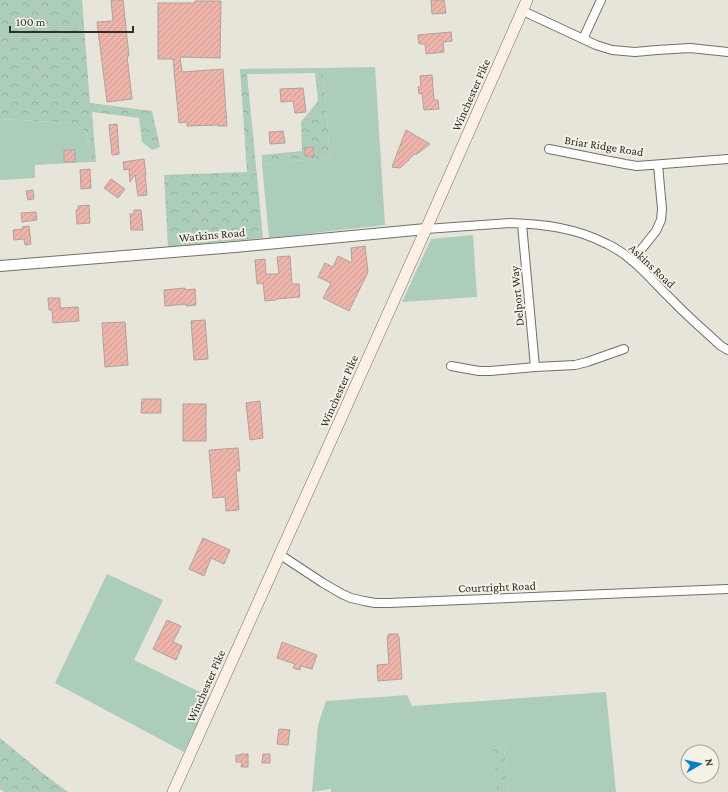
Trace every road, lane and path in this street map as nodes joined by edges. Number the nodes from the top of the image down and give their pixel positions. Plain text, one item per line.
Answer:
1 (527, 0) edge
2 (601, 0) edge
3 (523, 11) junction
4 (583, 39) junction
5 (728, 52) edge
6 (549, 149) dead end
7 (728, 159) edge
8 (658, 165) junction
9 (522, 224) junction
10 (426, 229) junction
11 (632, 261) junction
12 (0, 266) edge
13 (624, 349) dead end
14 (728, 350) edge
15 (451, 366) dead end
16 (535, 367) junction
17 (279, 554) junction
18 (728, 589) edge
19 (173, 792) edge

1 - 3 main road, Winchester Pike
2 - 4 street
3 - 4 street
3 - 10 main road, Winchester Pike
4 - 5 street
6 - 8 street, Briar Ridge Road
7 - 8 street, Briar Ridge Road
8 - 11 street
9 - 10 street, Askins Road
9 - 11 street, Askins Road
9 - 16 street, Delport Way
10 - 12 street, Watkins Road
10 - 17 main road, Winchester Pike
11 - 14 street, Askins Road
13 - 16 street
15 - 16 street
17 - 18 street, Courtright Road
17 - 19 main road, Winchester Pike

